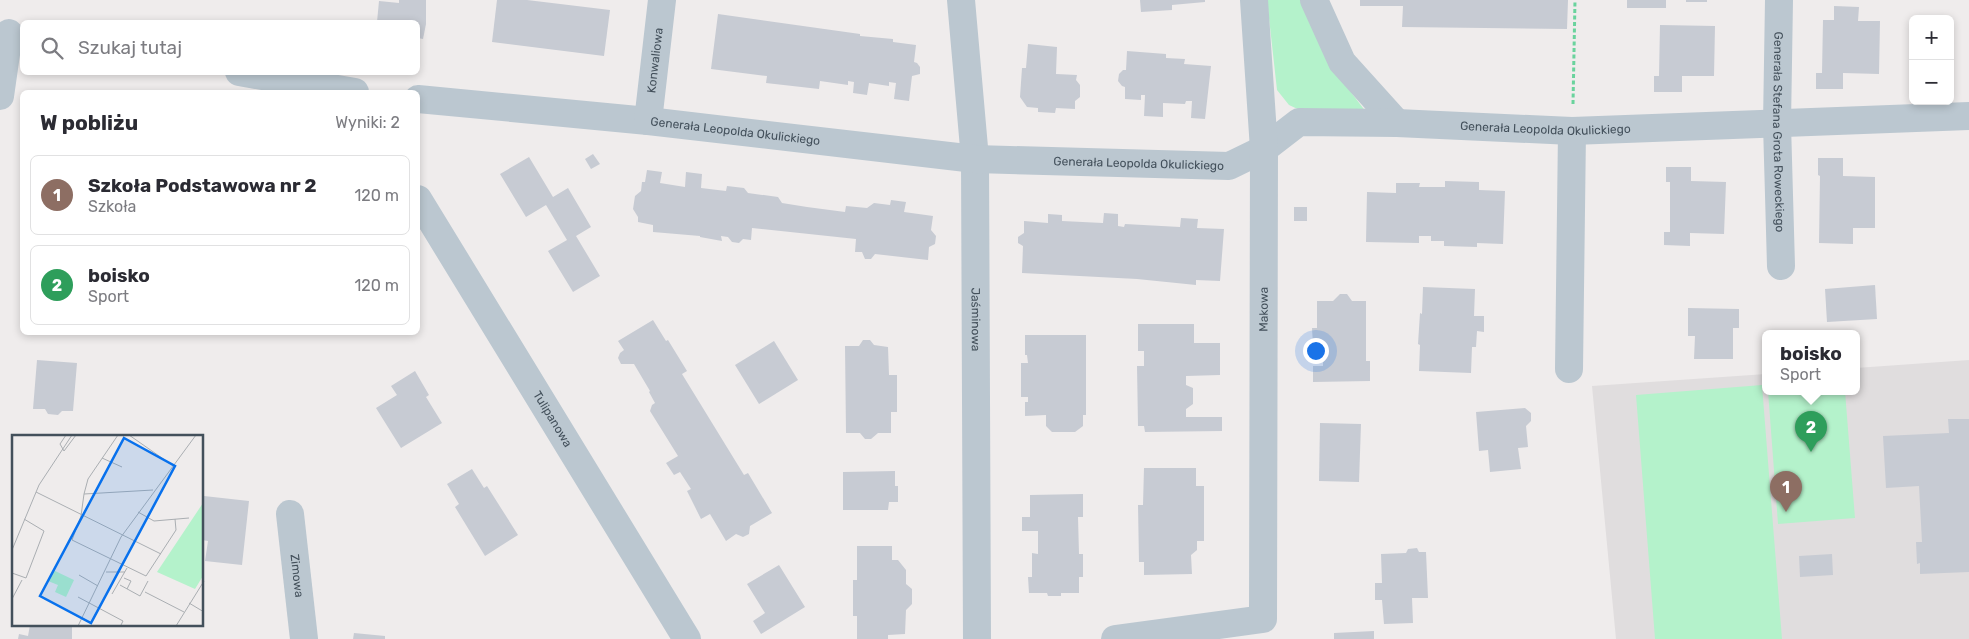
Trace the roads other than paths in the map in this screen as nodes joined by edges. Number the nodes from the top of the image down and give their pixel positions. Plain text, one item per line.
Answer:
1 (662, 0) edge
2 (962, 0) edge
3 (1254, 0) edge
4 (1314, 0) edge
5 (1779, 0) edge
6 (10, 33) edge
7 (255, 75) edge
8 (342, 90) edge
9 (0, 96) edge
10 (420, 99) edge
11 (1969, 116) edge
12 (648, 121) junction
13 (1397, 123) junction
14 (1777, 124) junction
15 (1572, 131) junction
16 (1264, 148) junction
17 (975, 159) junction
18 (420, 202) edge
19 (1781, 266) dead end
20 (1569, 368) dead end
21 (290, 514) dead end
22 (304, 639) edge
23 (687, 639) edge
24 (977, 639) edge
25 (1115, 639) edge

1 - 12 street, Konwaliowa
2 - 17 street, Jaśminowa
3 - 16 street, Makowa
4 - 13 street
5 - 14 street, Generała Stefana Grota Roweckiego
6 - 9 street
7 - 8 street
10 - 12 street, Generała Leopolda Okulickiego
11 - 14 street, Generała Leopolda Okulickiego
12 - 17 street, Generała Leopolda Okulickiego
13 - 15 street, Generała Leopolda Okulickiego
13 - 16 street, Generała Leopolda Okulickiego
14 - 15 street, Generała Leopolda Okulickiego
14 - 19 street, Generała Stefana Grota Roweckiego
15 - 20 street
16 - 17 street, Generała Leopolda Okulickiego
16 - 25 street, Makowa
17 - 24 street, Jaśminowa
18 - 23 street, Tulipanowa
21 - 22 street, Zimowa

